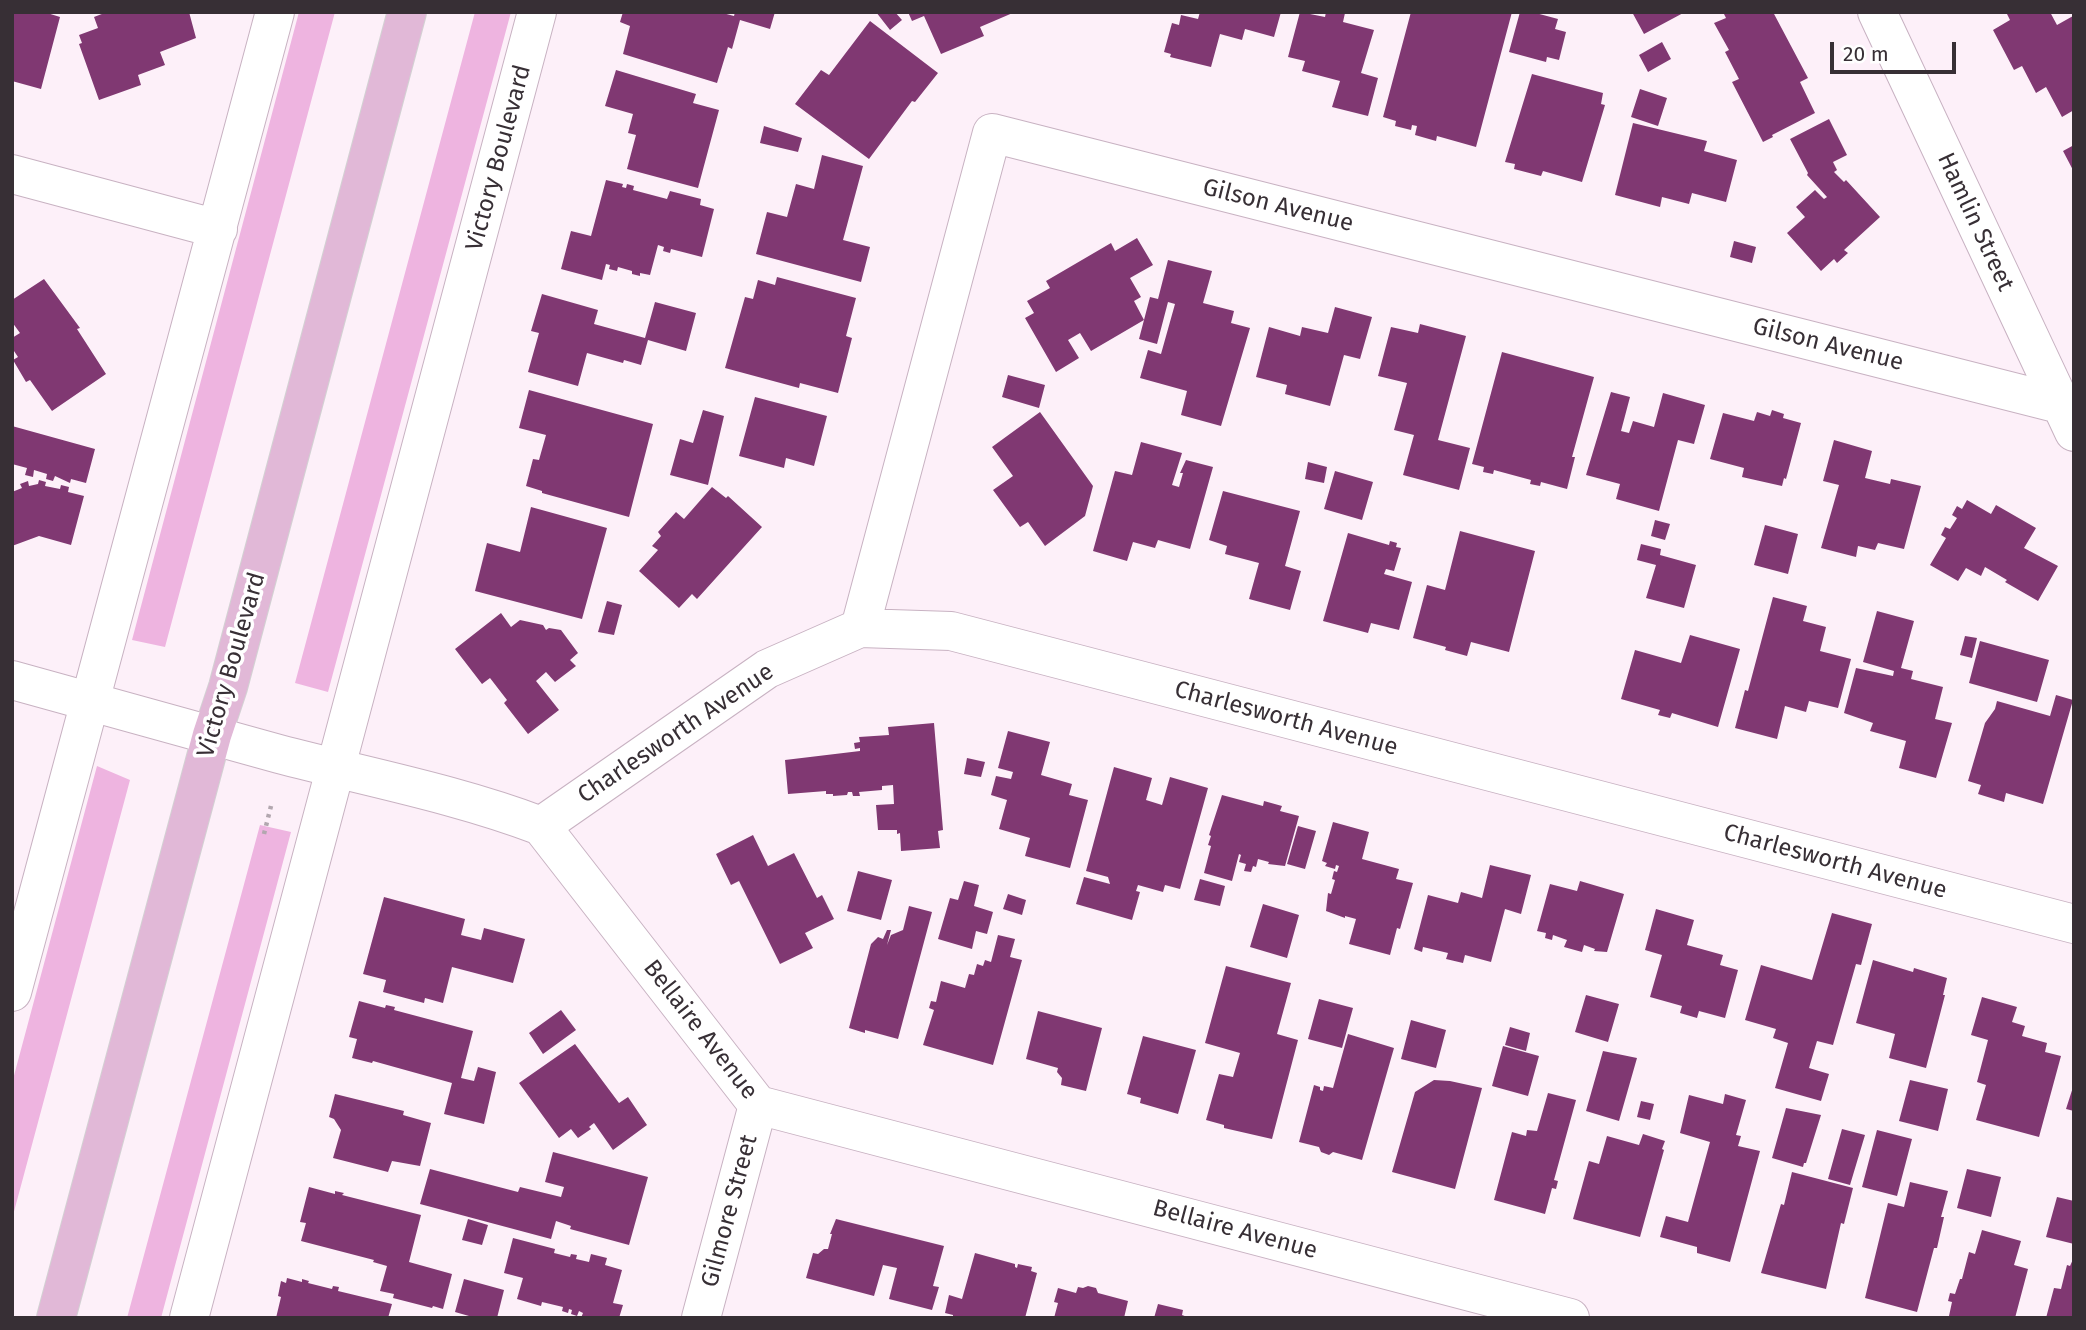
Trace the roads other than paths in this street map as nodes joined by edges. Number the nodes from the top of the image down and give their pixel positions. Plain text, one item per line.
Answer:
1 (275, 12) edge
2 (407, 12) edge
3 (537, 12) edge
4 (1877, 12) edge
5 (12, 174) edge
6 (218, 229) junction
7 (2067, 418) edge
8 (860, 628) junction
9 (12, 680) edge
10 (91, 701) junction
11 (212, 735) junction
12 (336, 767) junction
13 (541, 826) junction
14 (2074, 924) edge
15 (12, 992) edge
16 (758, 1105) junction
17 (56, 1318) edge
18 (189, 1318) edge
19 (701, 1318) edge
20 (1570, 1318) edge

1 - 6 street
2 - 11 main road, Victory Boulevard
3 - 12 street, Victory Boulevard
4 - 7 street, Hamlin Street
5 - 6 street
6 - 10 street
7 - 8 street, Gilson Avenue
8 - 13 street, Charlesworth Avenue
8 - 14 street, Charlesworth Avenue
9 - 10 street
10 - 11 street
10 - 15 street
11 - 12 street
11 - 17 main road, Victory Boulevard
12 - 13 street
12 - 18 street, Victory Boulevard
13 - 16 street, Bellaire Avenue
16 - 19 street, Gilmore Street
16 - 20 street, Bellaire Avenue

